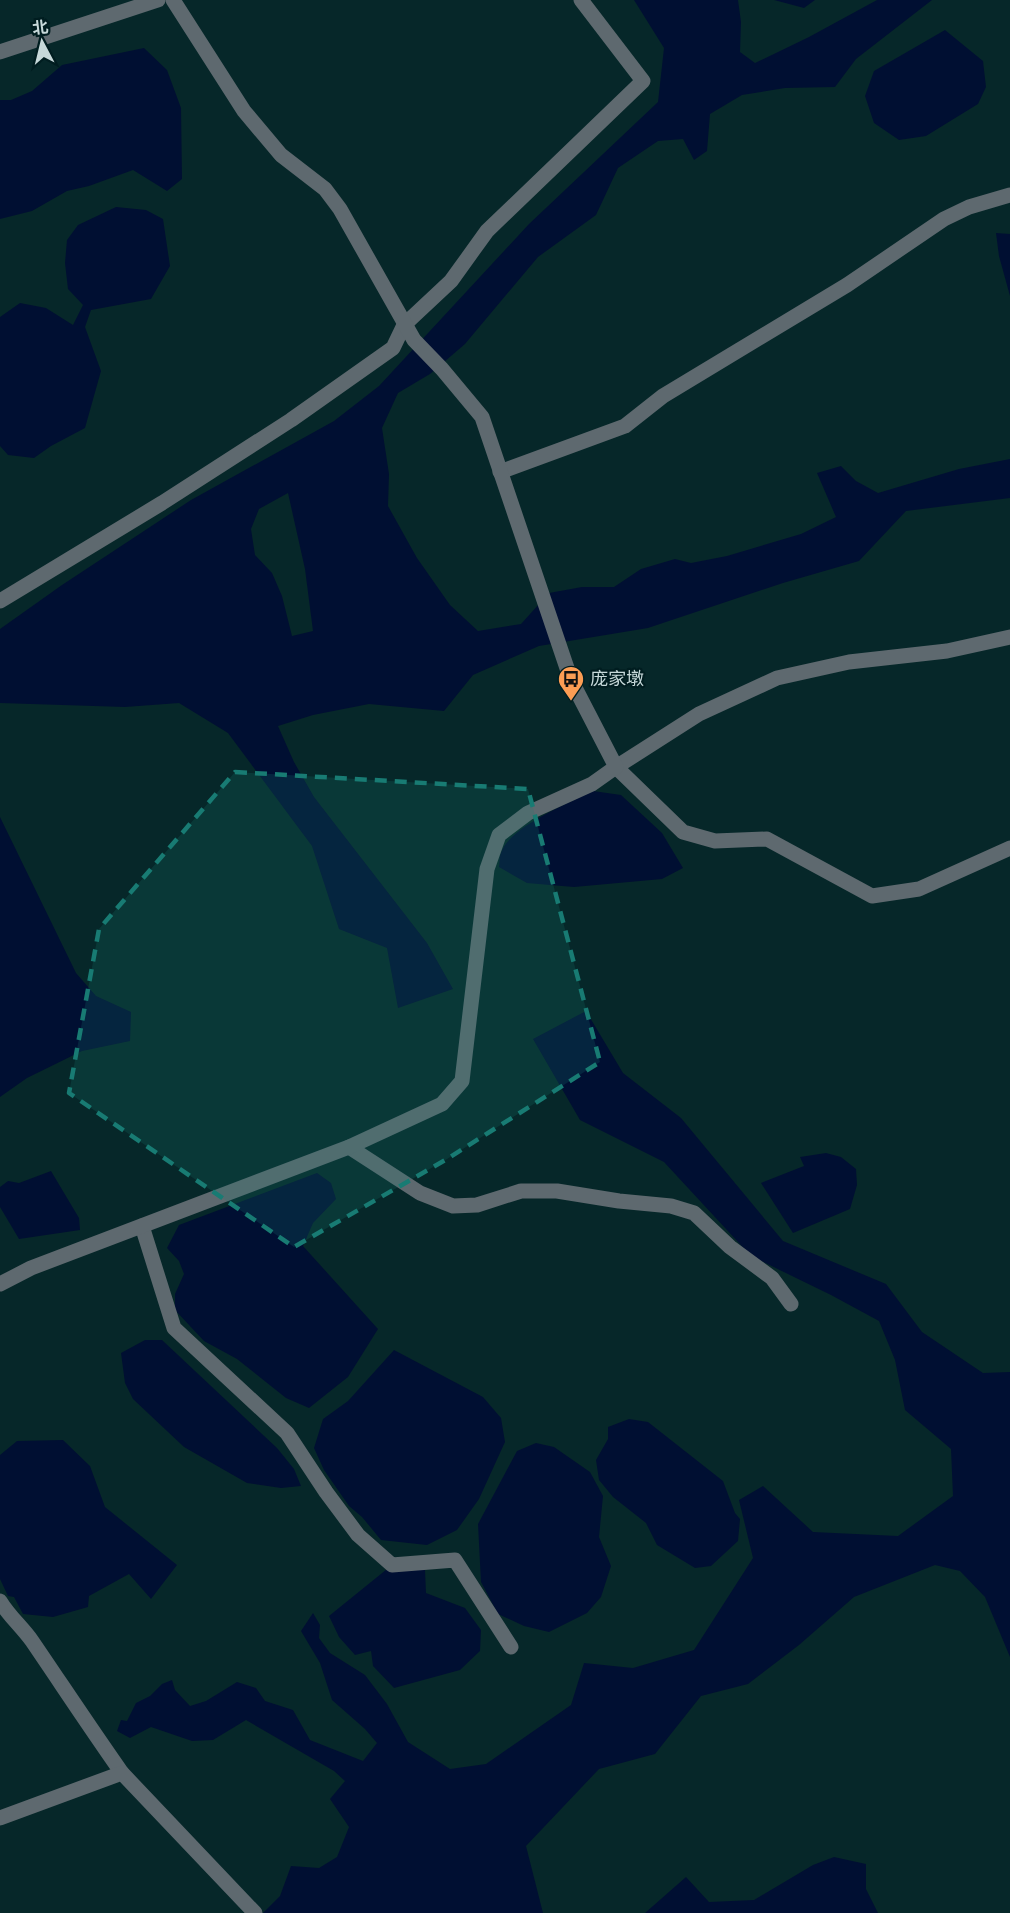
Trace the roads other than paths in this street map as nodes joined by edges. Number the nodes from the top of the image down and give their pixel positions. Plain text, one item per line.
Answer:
1 (158, 0) edge
2 (173, 0) edge
3 (581, 0) edge
4 (0, 52) edge
5 (1010, 195) edge
6 (404, 325) junction
7 (500, 472) junction
8 (0, 601) edge
9 (1010, 637) edge
10 (616, 767) junction
11 (1010, 848) edge
12 (349, 1147) junction
13 (142, 1226) junction
14 (0, 1284) edge
15 (791, 1304) dead end
16 (0, 1601) edge
17 (511, 1647) dead end
18 (122, 1773) junction
19 (0, 1818) edge
20 (254, 1912) edge

1 - 4 street
2 - 6 street
3 - 6 street
5 - 7 street
6 - 7 street
6 - 8 street
7 - 10 street
9 - 10 street
10 - 11 street
10 - 12 street
12 - 13 street
12 - 15 street
13 - 14 street
13 - 17 street
16 - 18 street
18 - 19 street
18 - 20 street

